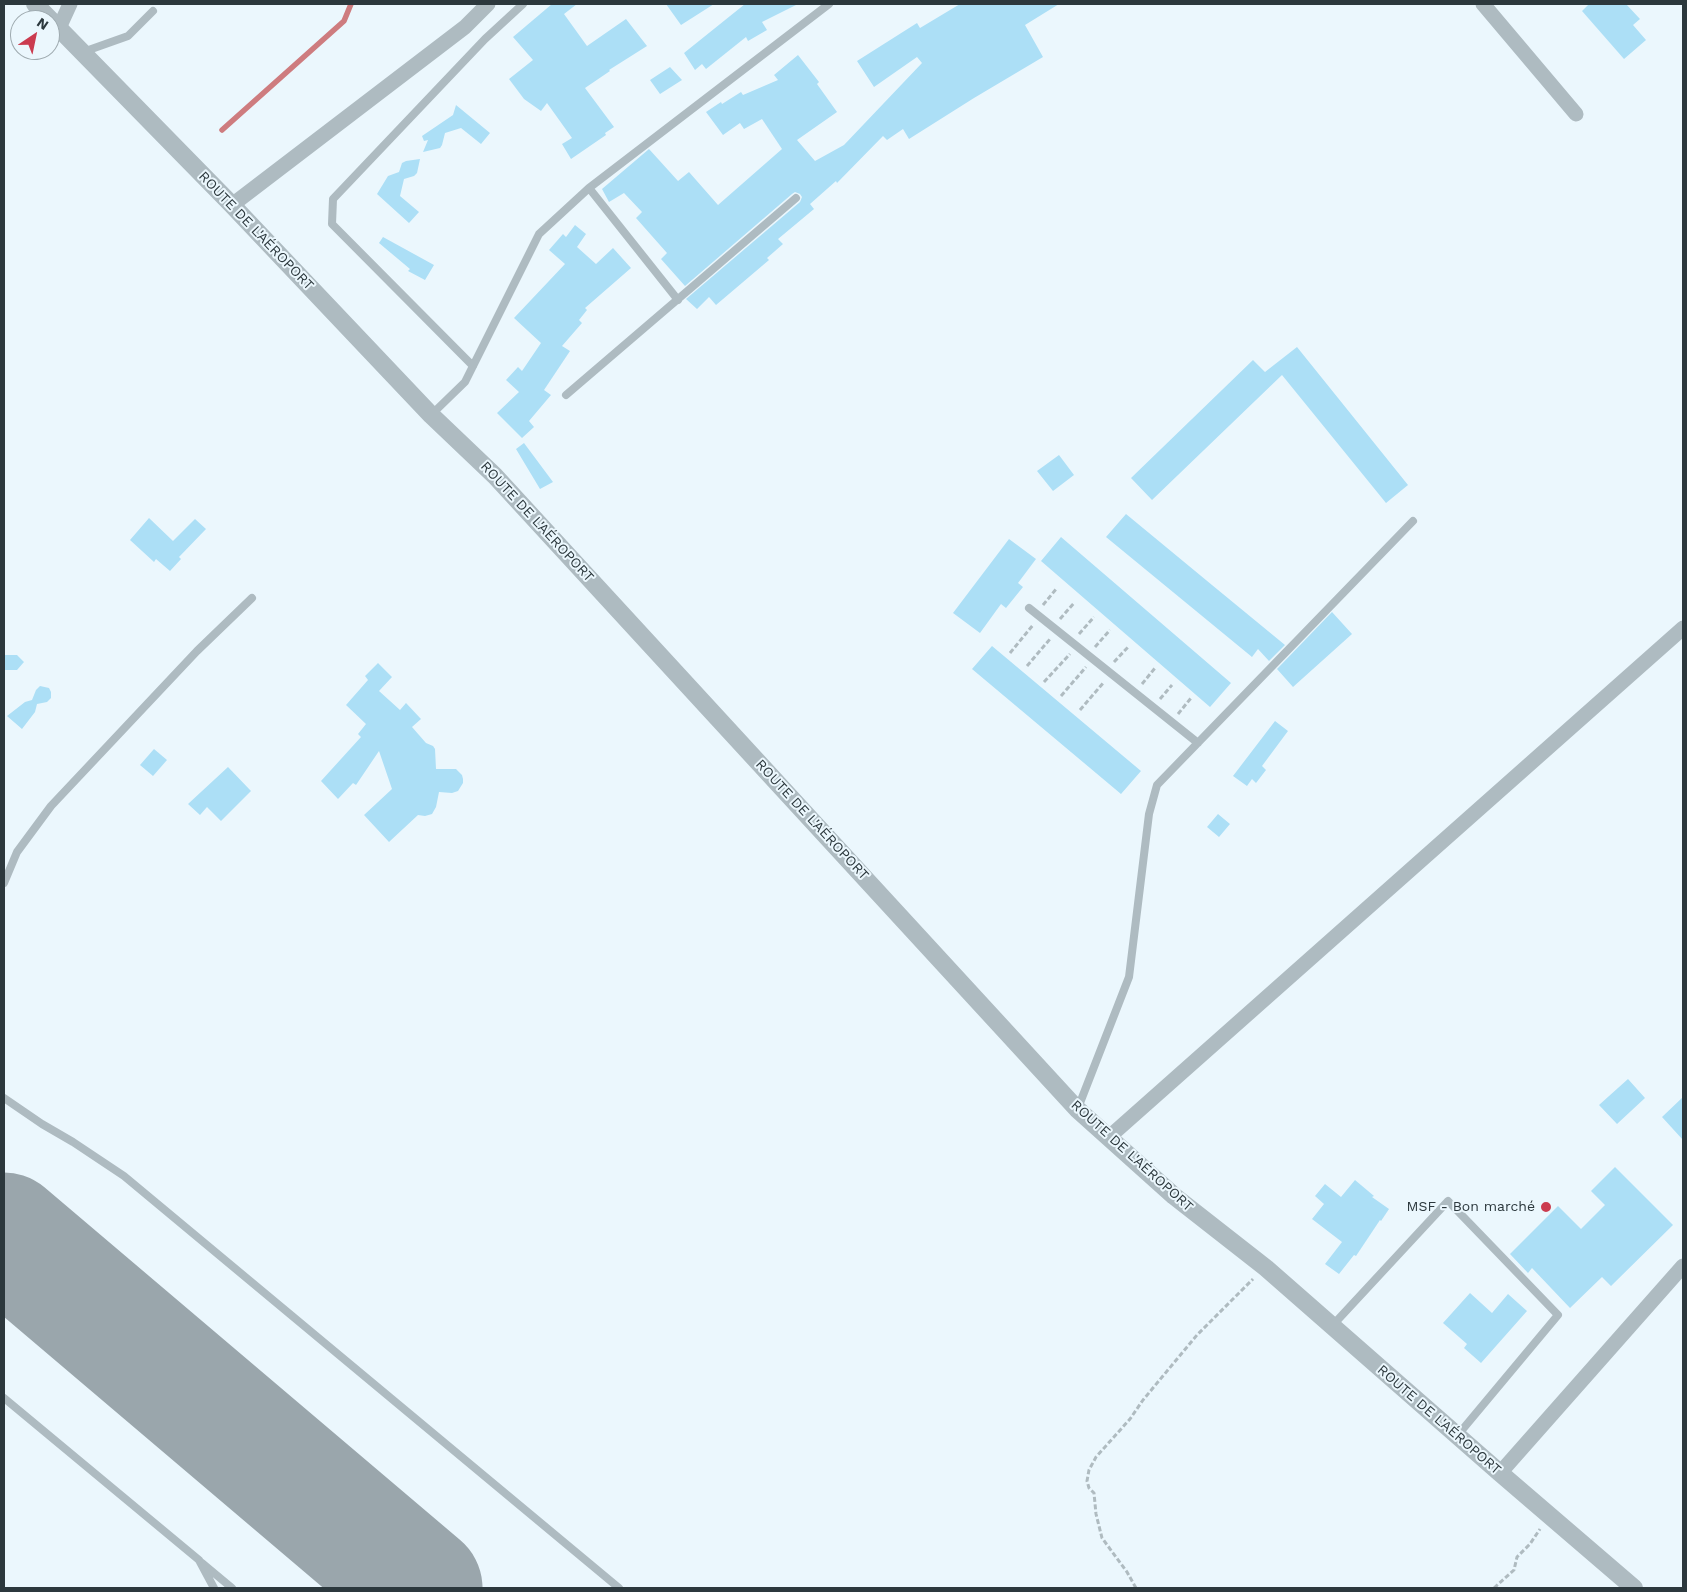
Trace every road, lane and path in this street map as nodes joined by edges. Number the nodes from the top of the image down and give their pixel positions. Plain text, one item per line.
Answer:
1 (70, 4) edge
2 (488, 4) edge
3 (523, 4) edge
4 (829, 4) edge
5 (1483, 4) edge
6 (153, 11) dead end
7 (60, 26) edge
8 (60, 29) edge
9 (83, 52) junction
10 (1576, 114) dead end
11 (589, 188) junction
12 (796, 198) dead end
13 (232, 205) junction
14 (678, 300) junction
15 (473, 366) junction
16 (566, 396) dead end
17 (431, 415) junction
18 (1413, 521) dead end
19 (1057, 588) dead end
20 (252, 598) dead end
21 (1074, 602) dead end
22 (1035, 612) junction
23 (1094, 617) dead end
24 (1683, 628) edge
25 (1055, 629) junction
26 (1110, 630) dead end
27 (1074, 644) junction
28 (1129, 646) dead end
29 (1010, 653) dead end
30 (1090, 657) junction
31 (1027, 666) dead end
32 (1155, 668) dead end
33 (1109, 672) junction
34 (1044, 682) dead end
35 (1135, 693) junction
36 (1062, 696) dead end
37 (1191, 698) dead end
38 (1080, 710) dead end
39 (1172, 722) junction
40 (1198, 743) junction
41 (4, 883) edge
42 (4, 1098) edge
43 (1077, 1109) junction
44 (1108, 1138) junction
45 (1683, 1266) edge
46 (1266, 1268) junction
47 (1332, 1326) junction
48 (4, 1398) edge
49 (1457, 1436) junction
50 (1500, 1473) junction
51 (1549, 1514) junction
52 (199, 1560) junction
53 (214, 1588) edge
54 (232, 1588) edge
55 (619, 1588) edge
56 (1136, 1588) edge
57 (1494, 1588) edge
58 (1634, 1588) edge

1 - 7 street
2 - 13 street
3 - 15 lane
4 - 11 lane
5 - 10 street
6 - 9 lane
8 - 9 street, ROUTE DE L'AÉROPORT
9 - 13 street, ROUTE DE L'AÉROPORT
11 - 14 lane
11 - 15 lane
12 - 14 lane
13 - 17 street, ROUTE DE L'AÉROPORT
14 - 16 lane
15 - 17 lane
17 - 43 street, ROUTE DE L'AÉROPORT
18 - 40 lane
19 - 22 path
20 - 41 lane
21 - 25 path
22 - 25 lane
22 - 29 path
23 - 27 path
24 - 44 street
25 - 27 lane
25 - 31 path
26 - 30 path
27 - 30 lane
27 - 34 path
28 - 33 path
30 - 33 lane
30 - 36 path
32 - 35 path
33 - 35 lane
33 - 38 path
35 - 39 lane
37 - 39 path
39 - 40 lane
40 - 43 lane
42 - 55 lane
43 - 44 street, ROUTE DE L'AÉROPORT
44 - 46 street, ROUTE DE L'AÉROPORT
45 - 50 street
46 - 47 street, ROUTE DE L'AÉROPORT
46 - 56 path
47 - 49 street, ROUTE DE L'AÉROPORT
47 - 49 lane
48 - 52 lane
49 - 50 street, ROUTE DE L'AÉROPORT
50 - 51 street, ROUTE DE L'AÉROPORT
51 - 57 path
51 - 58 street, ROUTE DE L'AÉROPORT
52 - 53 lane
52 - 54 lane

